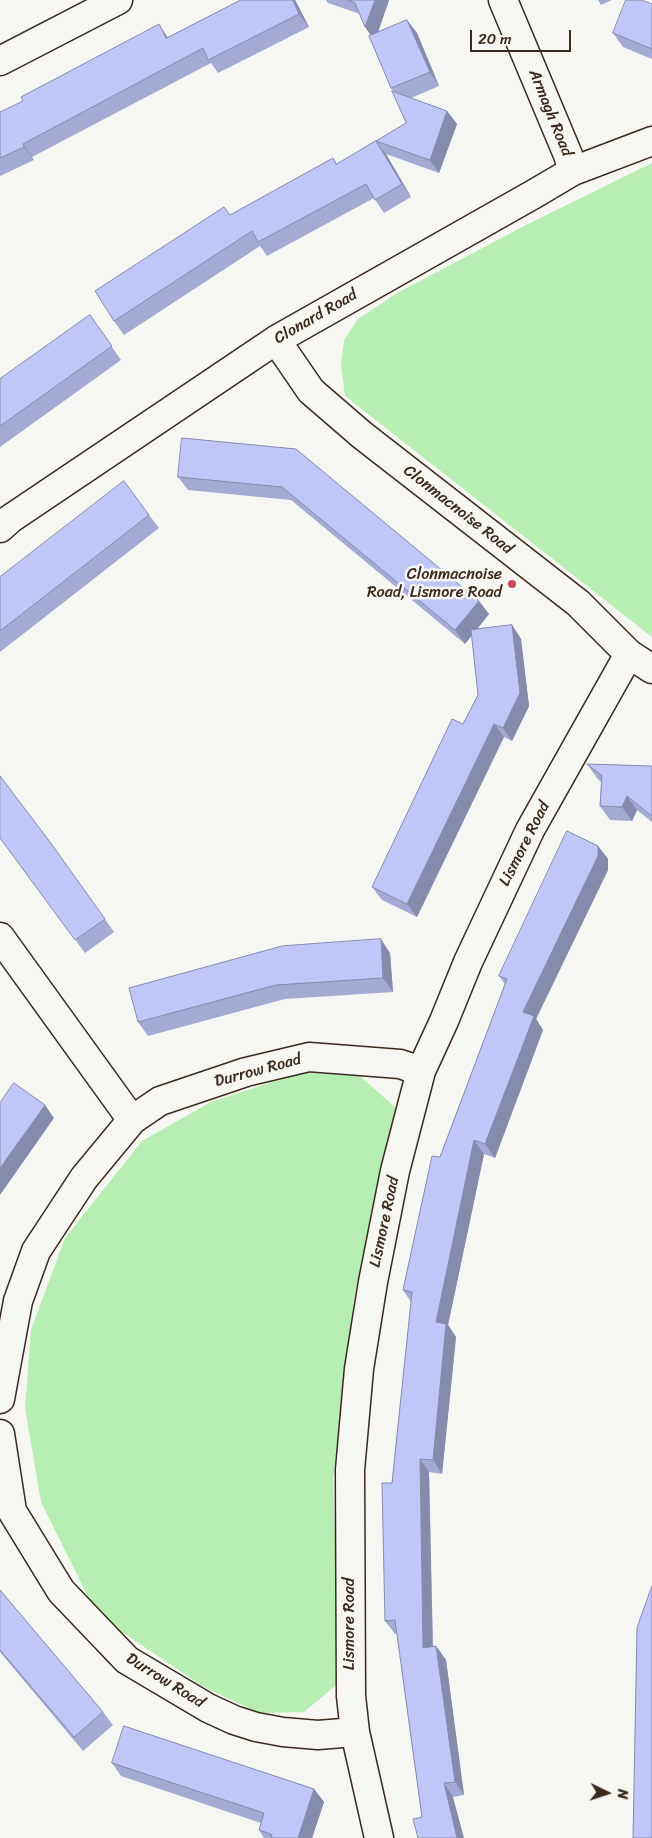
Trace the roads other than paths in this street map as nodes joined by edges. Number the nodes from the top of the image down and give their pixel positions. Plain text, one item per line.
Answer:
1 (118, 0) edge
2 (503, 0) edge
3 (0, 61) edge
4 (652, 142) edge
5 (573, 171) junction
6 (276, 340) junction
7 (0, 528) edge
8 (630, 654) junction
9 (652, 669) edge
10 (0, 937) edge
11 (421, 1071) junction
12 (132, 1120) junction
13 (9, 1298) edge
14 (0, 1399) edge
15 (0, 1434) edge
16 (6, 1514) edge
17 (355, 1732) junction
18 (379, 1838) edge

1 - 3 street
2 - 5 street, Armagh Road
4 - 5 street, Clonard Road
5 - 6 street, Clonard Road
6 - 7 street, Clonard Road
6 - 8 street, Clonmacnoise Road
8 - 9 street, Clonmacnoise Road
8 - 11 street, Lismore Road
10 - 12 street
11 - 12 street, Durrow Road
11 - 17 street, Lismore Road
12 - 13 street, Durrow Road
13 - 14 street, Durrow Road
15 - 16 street, Durrow Road
16 - 17 street, Durrow Road
17 - 18 street, Lismore Road

